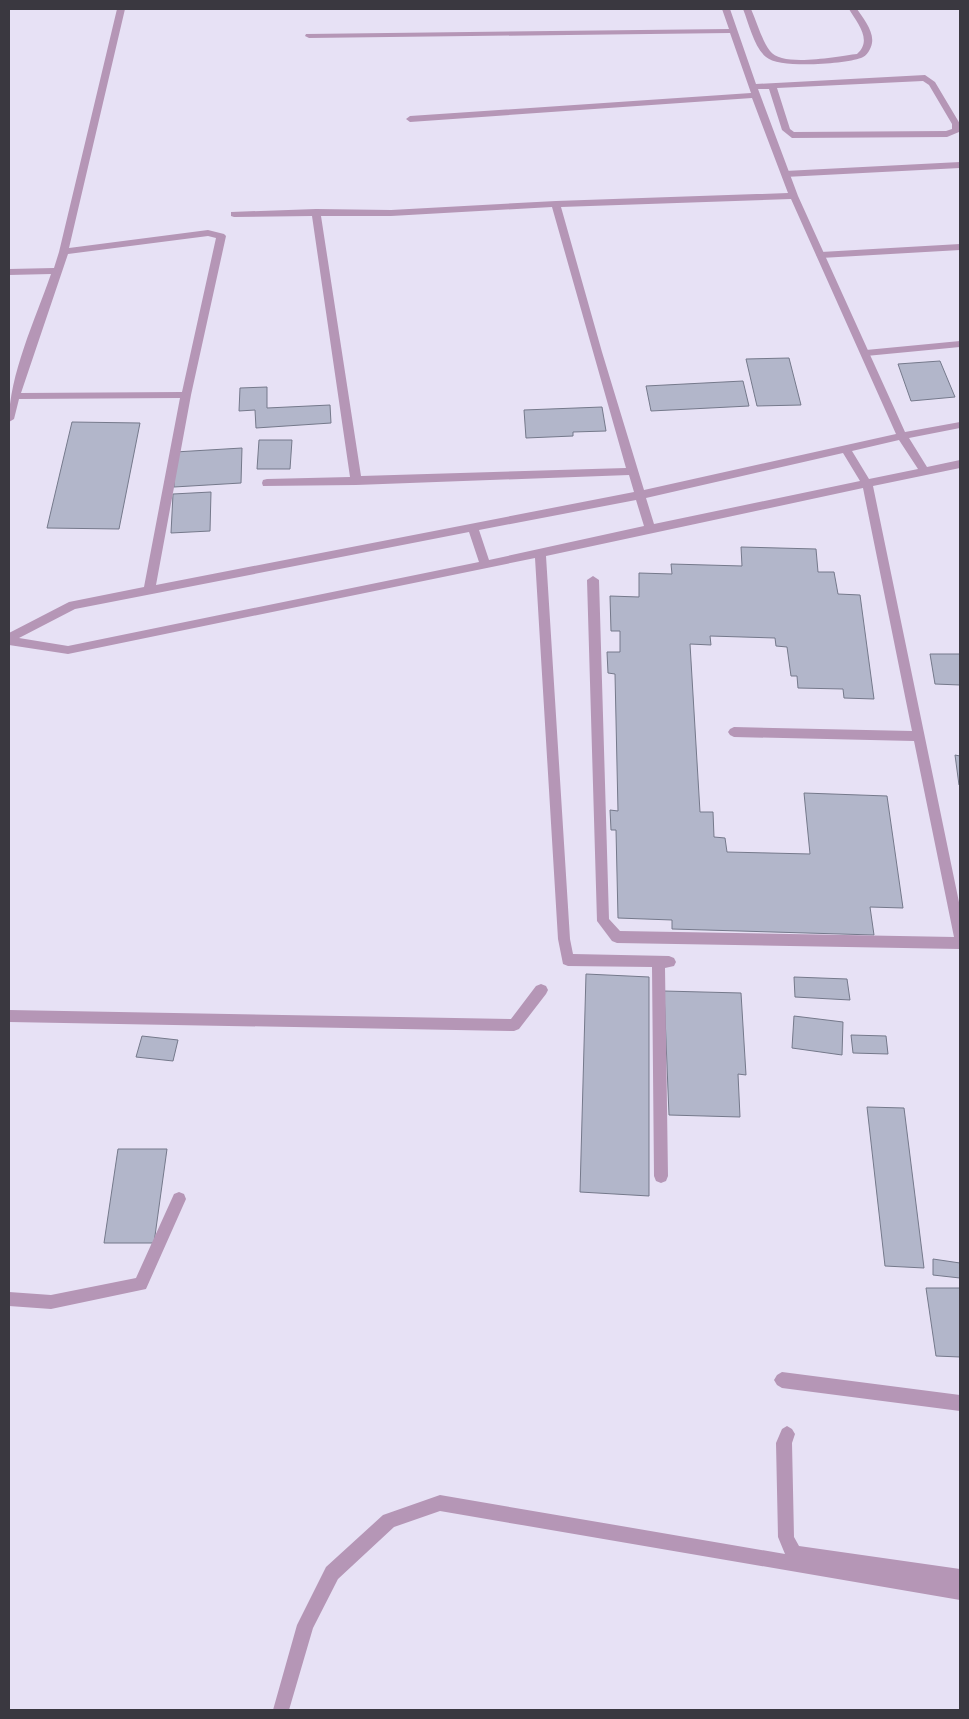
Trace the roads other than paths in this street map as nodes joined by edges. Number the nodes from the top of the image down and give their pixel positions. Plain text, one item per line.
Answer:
1 (122, 9) edge
2 (726, 9) edge
3 (747, 9) edge
4 (854, 9) edge
5 (733, 31) junction
6 (309, 36) dead end
7 (772, 86) junction
8 (754, 91) junction
9 (410, 119) dead end
10 (960, 164) edge
11 (785, 174) junction
12 (794, 196) junction
13 (556, 204) junction
14 (316, 212) junction
15 (234, 214) dead end
16 (960, 248) edge
17 (64, 252) junction
18 (821, 255) junction
19 (57, 271) junction
20 (9, 272) edge
21 (960, 344) edge
22 (866, 353) junction
23 (186, 395) junction
24 (15, 396) junction
25 (9, 419) edge
26 (960, 425) edge
27 (902, 436) junction
28 (845, 448) junction
29 (960, 464) edge
30 (634, 471) junction
31 (924, 471) junction
32 (960, 471) edge
33 (356, 481) junction
34 (267, 483) dead end
35 (867, 484) junction
36 (640, 494) junction
37 (472, 528) junction
38 (650, 528) junction
39 (540, 553) junction
40 (485, 565) junction
41 (593, 580) dead end
42 (148, 590) junction
43 (9, 640) edge
44 (734, 732) dead end
45 (919, 736) junction
46 (960, 937) edge
47 (960, 943) edge
48 (541, 990) dead end
49 (9, 1016) edge
50 (660, 1176) dead end
51 (179, 1199) dead end
52 (9, 1299) edge
53 (782, 1380) dead end
54 (960, 1403) edge
55 (787, 1434) dead end
56 (960, 1577) edge
57 (960, 1592) edge
58 (281, 1710) edge

1 - 17 street
2 - 5 street
3 - 4 street
5 - 6 street
5 - 8 street
7 - 7 street
7 - 8 street
8 - 9 street
8 - 11 street
10 - 11 street
11 - 12 street
12 - 13 street
12 - 18 street
13 - 14 street
13 - 30 street
14 - 15 street
14 - 33 street
16 - 18 street
17 - 19 street
17 - 23 street
18 - 22 street
19 - 20 street
19 - 24 street
21 - 22 street
22 - 27 street
23 - 24 street
23 - 42 street
24 - 25 street
26 - 27 street
27 - 28 street
27 - 31 street
28 - 35 street
28 - 36 street
29 - 31 street
30 - 33 street
30 - 36 street
31 - 32 street
31 - 35 street
33 - 34 street
35 - 38 street
35 - 45 street
36 - 37 street
36 - 38 street
37 - 40 street
37 - 42 street
38 - 39 street
39 - 40 street
39 - 50 street
40 - 43 street
41 - 47 street
42 - 43 street
44 - 45 street
45 - 46 street
48 - 49 street
51 - 52 street
53 - 54 street
55 - 56 street
57 - 58 street

